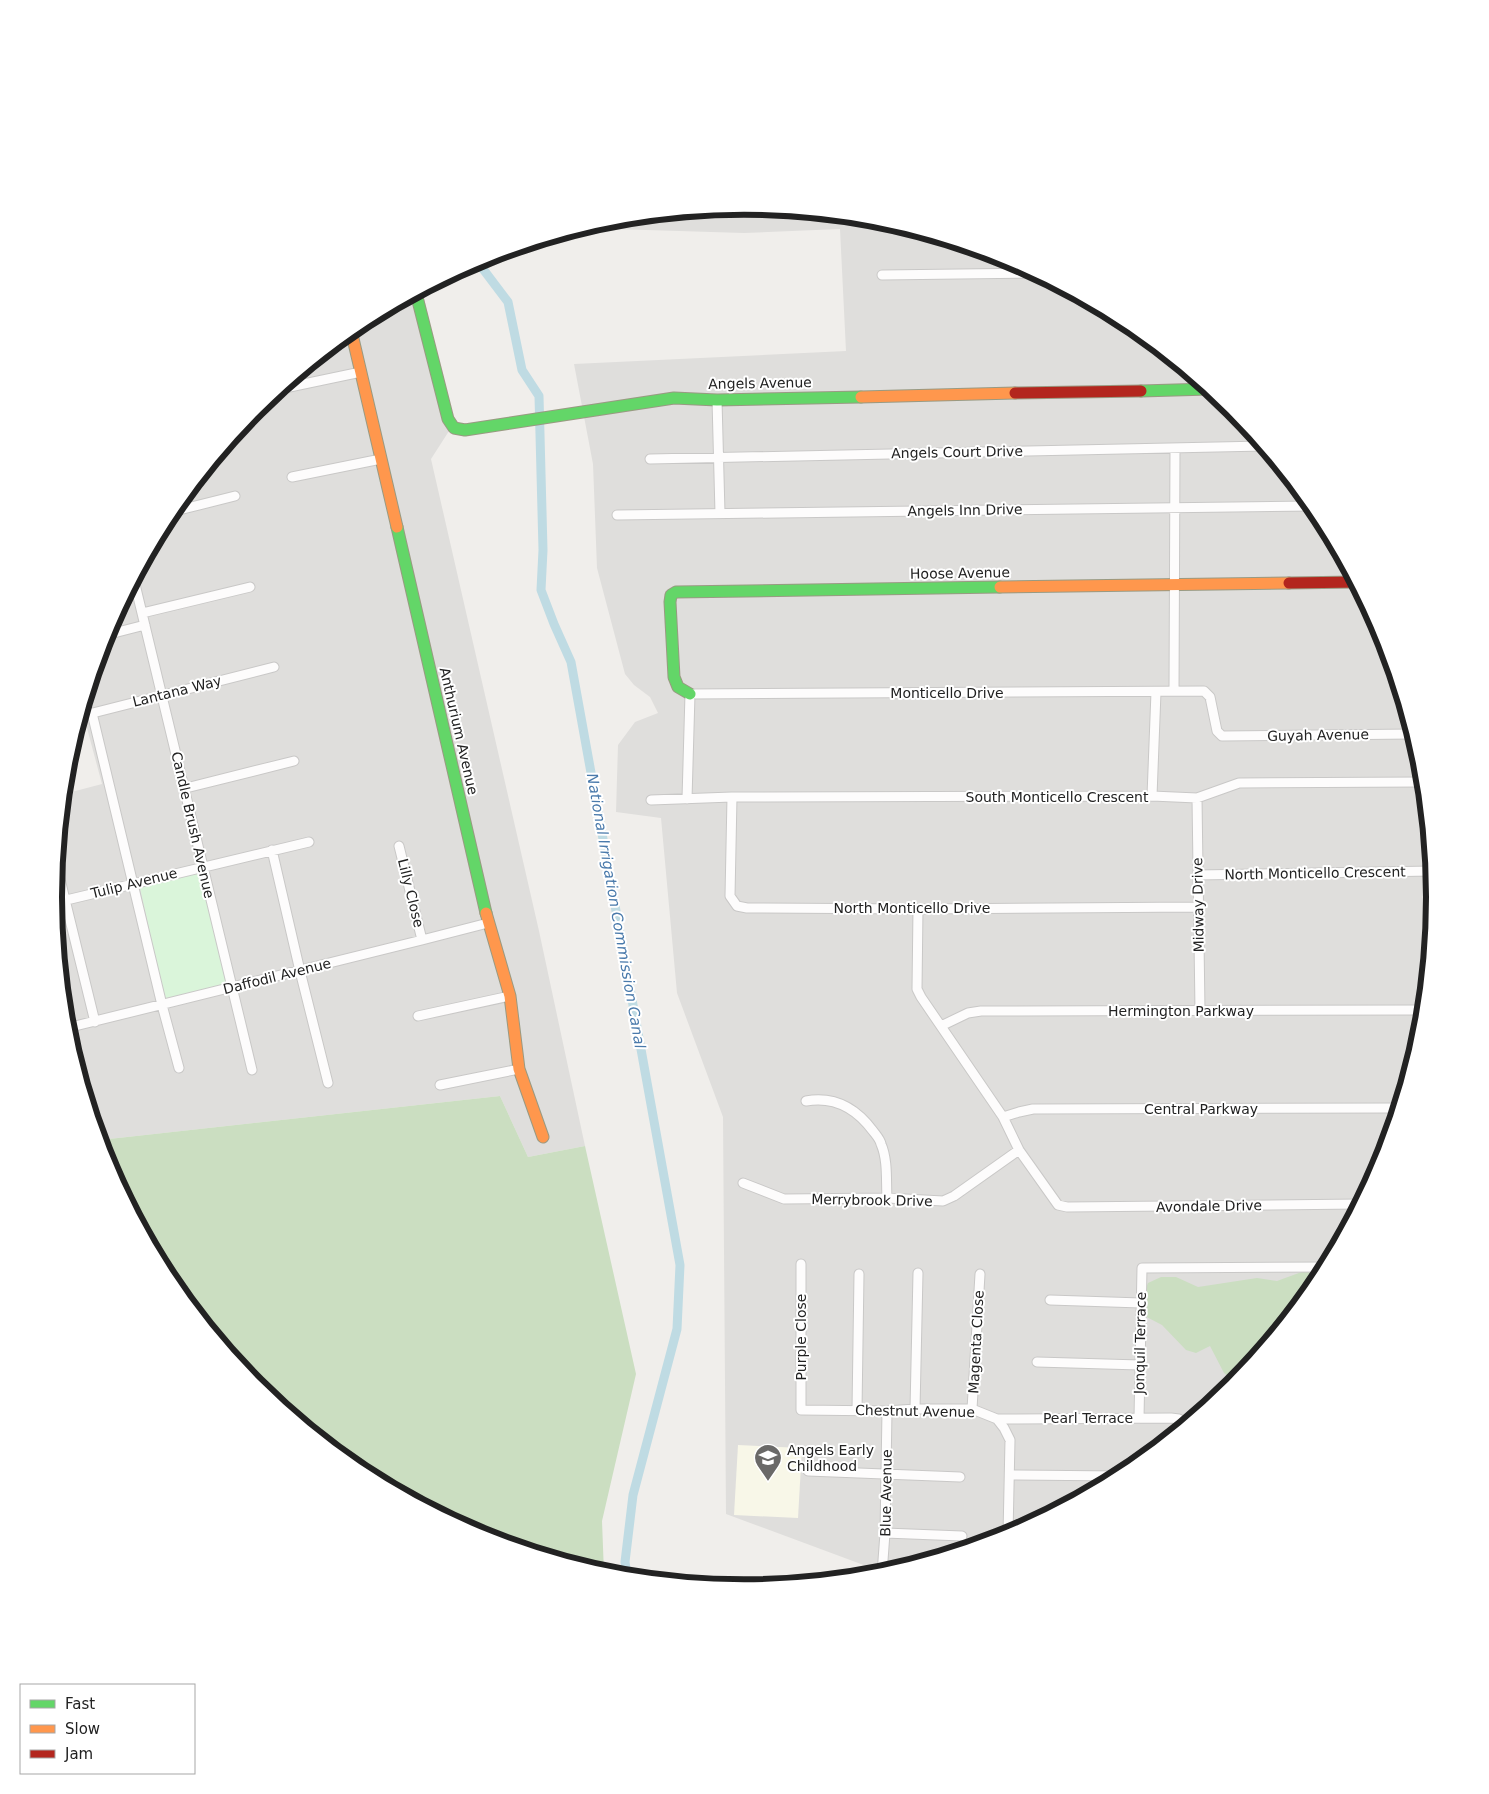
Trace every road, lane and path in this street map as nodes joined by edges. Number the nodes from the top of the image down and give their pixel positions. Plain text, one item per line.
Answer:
1 (1019, 273) edge
2 (882, 275) dead end
3 (417, 299) edge
4 (354, 339) edge
5 (361, 372) junction
6 (292, 386) edge
7 (1200, 389) edge
8 (717, 400) junction
9 (1256, 446) edge
10 (1175, 448) junction
11 (718, 457) junction
12 (381, 459) junction
13 (650, 459) dead end
14 (292, 477) dead end
15 (235, 496) dead end
16 (1303, 506) edge
17 (1175, 507) junction
18 (184, 509) edge
19 (720, 513) junction
20 (618, 515) dead end
21 (1349, 582) edge
22 (1174, 585) junction
23 (250, 587) dead end
24 (136, 589) edge
25 (142, 613) junction
26 (145, 625) junction
27 (116, 633) edge
28 (274, 667) dead end
29 (1174, 691) junction
30 (1156, 692) junction
31 (162, 694) junction
32 (690, 694) junction
33 (92, 713) junction
34 (88, 714) edge
35 (1406, 734) edge
36 (1222, 736) joint
37 (294, 761) dead end
38 (1416, 782) edge
39 (186, 788) junction
40 (1152, 796) junction
41 (732, 797) junction
42 (1197, 798) junction
43 (687, 799) junction
44 (651, 800) dead end
45 (309, 842) dead end
46 (399, 846) dead end
47 (272, 850) junction
48 (203, 866) junction
49 (1425, 871) edge
50 (1198, 875) junction
51 (133, 884) junction
52 (62, 889) edge
53 (65, 900) junction
54 (1198, 907) junction
55 (918, 909) junction
56 (488, 923) junction
57 (422, 940) junction
58 (300, 970) junction
59 (232, 987) junction
60 (510, 996) junction
61 (162, 1005) junction
62 (1417, 1010) edge
63 (1200, 1011) junction
64 (418, 1016) dead end
65 (95, 1022) junction
66 (75, 1026) edge
67 (941, 1026) junction
68 (179, 1068) dead end
69 (520, 1069) junction
70 (252, 1070) dead end
71 (328, 1083) dead end
72 (440, 1085) dead end
73 (806, 1101) dead end
74 (1392, 1108) edge
75 (1004, 1117) junction
76 (543, 1137) dead end
77 (1020, 1150) junction
78 (742, 1183) dead end
79 (887, 1198) junction
80 (1353, 1204) edge
81 (800, 1264) dead end
82 (1317, 1267) edge
83 (918, 1273) dead end
84 (859, 1274) dead end
85 (980, 1274) dead end
86 (1050, 1300) dead end
87 (1141, 1303) junction
88 (1037, 1362) dead end
89 (1140, 1365) junction
90 (914, 1409) junction
91 (972, 1409) junction
92 (801, 1410) joint
93 (857, 1410) junction
94 (887, 1411) junction
95 (1139, 1418) junction
96 (997, 1419) junction
97 (1178, 1423) edge
98 (808, 1471) dead end
99 (887, 1474) junction
100 (1010, 1475) junction
101 (1105, 1475) edge
102 (960, 1477) dead end
103 (1010, 1525) edge
104 (886, 1533) junction
105 (962, 1536) dead end
106 (883, 1565) edge

1 - 2 street
3 - 8 street, Angels Avenue
4 - 5 street, Anthurium Avenue
5 - 6 street
5 - 12 street, Anthurium Avenue
7 - 8 street, Angels Avenue
8 - 11 street
9 - 10 street, Angels Court Drive
10 - 11 street, Angels Court Drive
10 - 17 street
11 - 13 street, Angels Court Drive
11 - 19 street
12 - 14 street
12 - 56 street, Anthurium Avenue
15 - 18 street
16 - 17 street, Angels Inn Drive
17 - 19 street, Angels Inn Drive
17 - 22 street
19 - 20 street, Angels Inn Drive
21 - 22 street, Hoose Avenue
22 - 29 street
22 - 32 street, Hoose Avenue
23 - 25 street
24 - 25 street, Candle Brush Avenue
25 - 26 street, Candle Brush Avenue
26 - 27 street
26 - 31 street, Candle Brush Avenue
28 - 31 street, Lantana Way
29 - 30 street, Monticello Drive
29 - 36 street, Monticello Drive
30 - 32 street, Monticello Drive
30 - 40 street
31 - 33 street, Lantana Way
31 - 39 street, Candle Brush Avenue
32 - 43 street
33 - 34 street, Lantana Way
33 - 51 street
35 - 36 street, Guyah Avenue
37 - 39 street
38 - 42 street, South Monticello Crescent
39 - 48 street, Candle Brush Avenue
40 - 41 street, South Monticello Crescent
40 - 42 street, South Monticello Crescent
41 - 43 street, South Monticello Crescent
41 - 55 street, North Monticello Drive
42 - 50 street, Midway Drive
43 - 44 street, South Monticello Crescent
45 - 47 street, Tulip Avenue
46 - 57 street, Lilly Close
47 - 48 street, Tulip Avenue
47 - 58 street
48 - 51 street, Tulip Avenue
48 - 59 street, Candle Brush Avenue
49 - 50 street, North Monticello Crescent
50 - 54 street, Midway Drive
51 - 53 street, Tulip Avenue
51 - 61 street
52 - 53 street
53 - 65 street
54 - 55 street, North Monticello Drive
54 - 63 street, Midway Drive
55 - 67 street
56 - 57 street, Daffodil Avenue
56 - 60 street, Anthurium Avenue
57 - 58 street, Daffodil Avenue
58 - 59 street, Daffodil Avenue
58 - 71 street
59 - 61 street, Daffodil Avenue
59 - 70 street, Candle Brush Avenue
60 - 64 street
60 - 69 street, Anthurium Avenue
61 - 65 street, Daffodil Avenue
61 - 68 street
62 - 63 street, Hermington Parkway
63 - 67 street, Hermington Parkway
65 - 66 street, Daffodil Avenue
67 - 75 street
69 - 72 street
69 - 76 street, Anthurium Avenue
73 - 79 street
74 - 75 street, Central Parkway
75 - 77 street
77 - 79 street, Merrybrook Drive
77 - 80 street, Avondale Drive
78 - 79 street, Merrybrook Drive
81 - 92 street, Purple Close
82 - 87 street, Jonquil Terrace
83 - 90 street
84 - 93 street
85 - 91 street, Magenta Close
86 - 87 street
87 - 89 street, Jonquil Terrace
88 - 89 street
89 - 95 street, Jonquil Terrace
90 - 91 street, Chestnut Avenue
90 - 94 street, Chestnut Avenue
91 - 96 street, Chestnut Avenue
92 - 93 street, Chestnut Avenue
93 - 94 street, Chestnut Avenue
94 - 99 street, Blue Avenue
95 - 96 street, Pearl Terrace
95 - 97 street, Pearl Terrace
96 - 100 street
98 - 99 street
99 - 102 street
99 - 104 street, Blue Avenue
100 - 101 street
100 - 103 street
104 - 105 street
104 - 106 street, Blue Avenue

